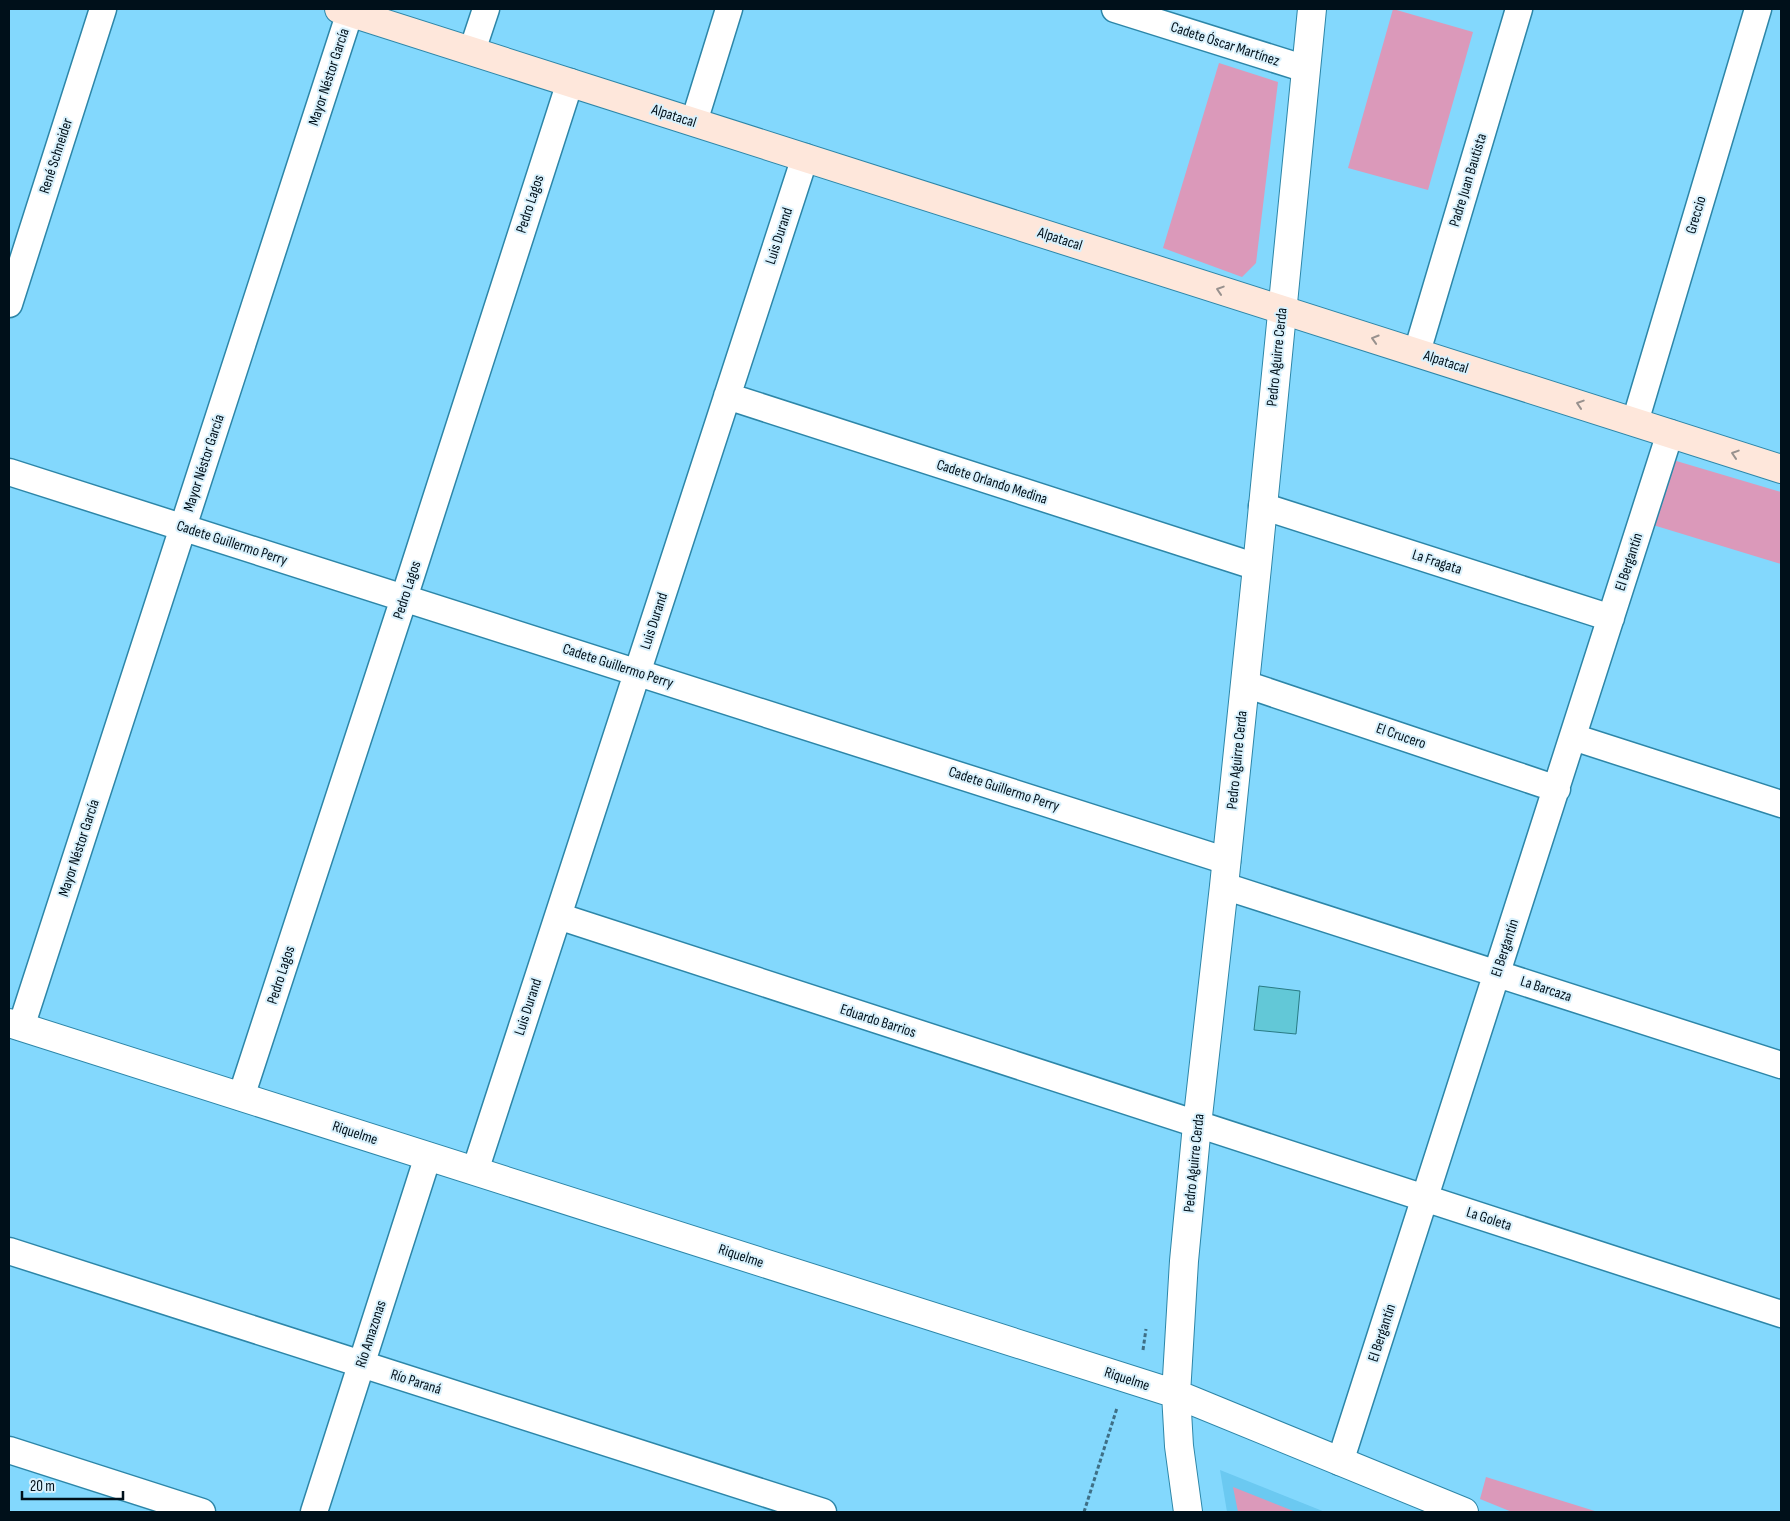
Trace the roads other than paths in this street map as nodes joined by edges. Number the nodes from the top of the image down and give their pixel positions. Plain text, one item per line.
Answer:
1 (103, 9) edge
2 (486, 9) edge
3 (729, 9) edge
4 (1116, 9) edge
5 (1312, 9) edge
6 (1518, 9) edge
7 (1758, 9) edge
8 (345, 11) edge
9 (472, 51) junction
10 (1306, 69) junction
11 (570, 82) junction
12 (694, 122) junction
13 (805, 157) junction
14 (9, 304) edge
15 (1282, 310) junction
16 (1417, 352) junction
17 (727, 396) junction
18 (1635, 422) junction
19 (1670, 433) junction
20 (1781, 469) edge
21 (9, 472) edge
22 (1262, 506) junction
23 (183, 528) junction
24 (1257, 567) junction
25 (404, 598) junction
26 (1611, 618) junction
27 (637, 672) junction
28 (1245, 684) junction
29 (1573, 737) junction
30 (1556, 789) junction
31 (1781, 804) edge
32 (1226, 873) junction
33 (558, 916) junction
34 (1497, 974) junction
35 (15, 1025) edge
36 (1781, 1064) edge
37 (241, 1097) junction
38 (1197, 1125) junction
39 (428, 1156) junction
40 (475, 1171) junction
41 (1425, 1198) junction
42 (9, 1252) edge
43 (1781, 1314) edge
44 (361, 1364) junction
45 (1176, 1394) junction
46 (9, 1450) edge
47 (1340, 1462) junction
48 (202, 1512) edge
49 (314, 1512) edge
50 (823, 1512) edge
51 (1188, 1512) edge
52 (1464, 1512) edge

1 - 14 street, René Schneider
2 - 9 street
3 - 12 street
4 - 10 street, Cadete Óscar Martínez
5 - 10 street, Pedro Aguirre Cerda
6 - 16 street, Padre Juan Bautista
7 - 18 street, Greccio
8 - 9 main road, Alpatacal
8 - 23 street, Mayor Néstor García
9 - 11 main road, Alpatacal
10 - 15 street, Pedro Aguirre Cerda
11 - 12 main road, Alpatacal
11 - 25 street, Pedro Lagos
12 - 13 main road, Alpatacal
15 -> 13 main road, Alpatacal
13 - 17 street, Luis Durand
16 -> 15 main road, Alpatacal
15 - 22 street, Pedro Aguirre Cerda
18 -> 16 main road, Alpatacal
17 - 24 street, Cadete Orlando Medina
17 - 27 street, Luis Durand
18 - 19 main road, Alpatacal
20 -> 19 main road, Alpatacal
19 - 26 street, El Bergantín
21 - 23 street, Cadete Guillermo Perry
22 - 24 street, Pedro Aguirre Cerda
22 - 26 street, La Fragata
23 - 25 street, Cadete Guillermo Perry
23 - 35 street, Mayor Néstor García
24 - 28 street, Pedro Aguirre Cerda
25 - 27 street, Cadete Guillermo Perry
25 - 37 street, Pedro Lagos
26 - 29 street, El Bergantín
27 - 32 street, Cadete Guillermo Perry
27 - 33 street, Luis Durand
28 - 30 street, El Crucero
28 - 32 street, Pedro Aguirre Cerda
29 - 30 street, El Bergantín
29 - 31 street
30 - 34 street, El Bergantín
32 - 34 street, La Barcaza
32 - 38 street, Pedro Aguirre Cerda
33 - 38 street, Eduardo Barrios
33 - 40 street, Luis Durand
34 - 36 street, La Barcaza
34 - 41 street, El Bergantín
35 - 37 street, Riquelme
37 - 39 street, Riquelme
38 - 41 street, La Goleta
38 - 45 street, Pedro Aguirre Cerda
39 - 40 street, Riquelme
39 - 44 street, Río Amazonas
40 - 45 street, Riquelme
41 - 43 street, La Goleta
41 - 47 street, El Bergantín
42 - 44 street, Río Paraná
44 - 49 street, Río Amazonas
44 - 50 street, Río Paraná
45 - 47 street, Riquelme
45 - 51 street, Pedro Aguirre Cerda
46 - 48 street
47 - 52 street, Riquelme

